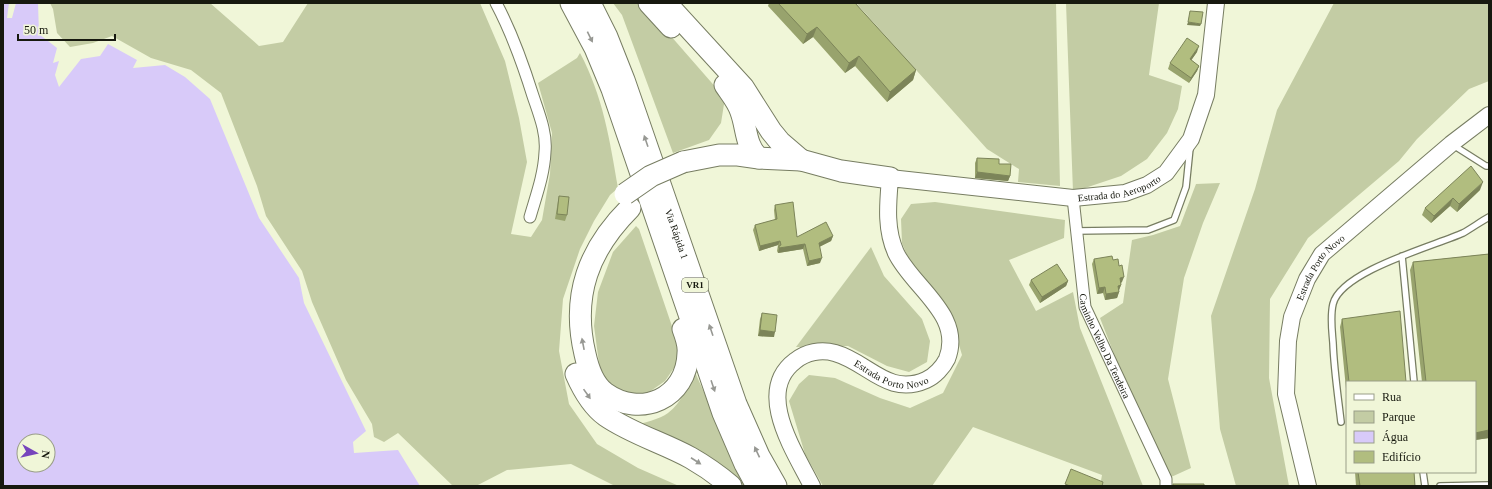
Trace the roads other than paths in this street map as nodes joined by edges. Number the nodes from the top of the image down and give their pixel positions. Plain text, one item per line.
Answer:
1 (496, 3) edge
2 (571, 3) edge
3 (590, 3) edge
4 (650, 3) edge
5 (666, 3) edge
6 (1216, 3) edge
7 (742, 114) junction
8 (1489, 115) edge
9 (763, 118) junction
10 (1191, 139) junction
11 (1451, 144) junction
12 (719, 155) junction
13 (801, 160) junction
14 (758, 162) junction
15 (1489, 166) edge
16 (685, 169) junction
17 (841, 171) junction
18 (890, 178) junction
19 (1073, 198) junction
20 (627, 201) junction
21 (651, 203) junction
22 (530, 217) dead end
23 (1489, 217) edge
24 (1076, 231) junction
25 (1402, 256) junction
26 (1414, 381) edge
27 (1342, 422) dead end
28 (1423, 473) edge
29 (1489, 485) edge
30 (731, 486) edge
31 (757, 486) edge
32 (776, 486) edge
33 (812, 486) edge
34 (1166, 486) edge
35 (1308, 486) edge
36 (1425, 486) edge
37 (1440, 486) edge

1 - 22 street
2 -> 21 highway, Via Rápida 1 / VR1
32 -> 3 highway, Via Rápida 1 / VR1
4 - 7 highway
5 - 9 highway
6 - 10 main road, Estrada do Aeroporto
7 - 12 highway
7 - 14 highway
8 - 11 main road, Estrada Porto Novo
9 - 13 highway
9 - 14 highway
10 - 19 main road, Estrada do Aeroporto
10 - 24 lane
11 - 15 lane
11 - 35 main road, Estrada Porto Novo
12 - 14 highway
12 - 16 highway
13 - 14 highway
13 - 17 highway
14 - 16 highway
14 - 17 highway
16 - 20 highway, bridge
17 - 18 highway
18 - 19 main road, Estrada do Aeroporto
18 - 33 main road, Estrada Porto Novo
19 - 24 street, Caminho Velho Da Tendeira
21 -> 20 highway
20 -> 30 highway
21 -> 31 highway, Via Rápida 1 / VR1
23 - 25 lane
24 - 34 street, Caminho Velho Da Tendeira
25 - 26 lane
25 - 27 lane
28 - 36 lane
29 - 37 lane

